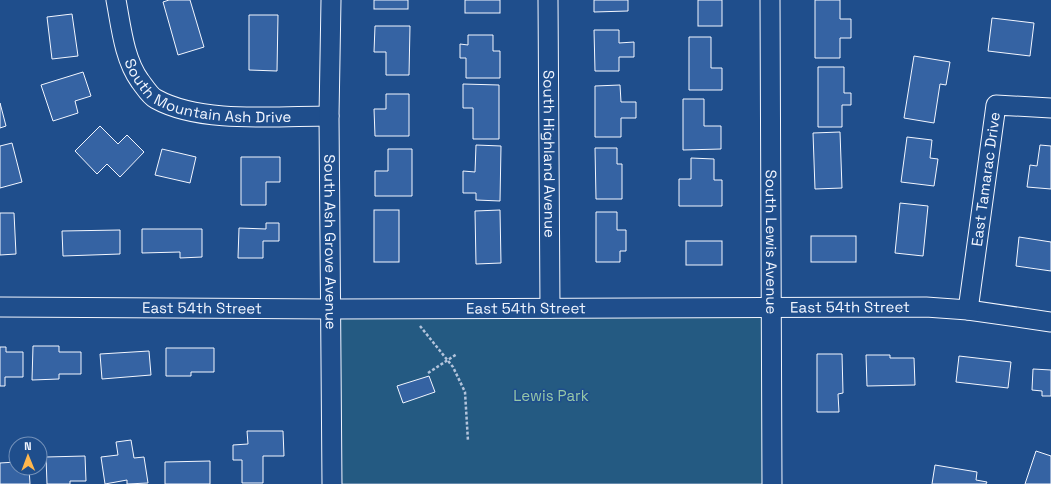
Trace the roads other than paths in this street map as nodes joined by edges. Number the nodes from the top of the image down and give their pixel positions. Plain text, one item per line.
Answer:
1 (116, 0) edge
2 (331, 0) edge
3 (548, 0) edge
4 (770, 0) edge
5 (1051, 108) edge
6 (329, 116) junction
7 (0, 307) edge
8 (550, 308) junction
9 (329, 309) junction
10 (772, 309) junction
11 (968, 310) junction
12 (1051, 322) edge
13 (332, 484) edge
14 (772, 484) edge

1 - 6 street, South Mountain Ash Drive
2 - 6 street, South Ash Grove Avenue
3 - 8 street, South Highland Avenue
4 - 10 street, South Lewis Avenue
5 - 11 street, East Tamarac Drive
6 - 9 street, South Ash Grove Avenue
7 - 9 street, East 54th Street
8 - 9 street, East 54th Street
8 - 10 street, East 54th Street
9 - 13 street, South Ash Grove Avenue
10 - 11 street, East 54th Street
10 - 14 street, South Lewis Avenue
11 - 12 street, East 54th Street

